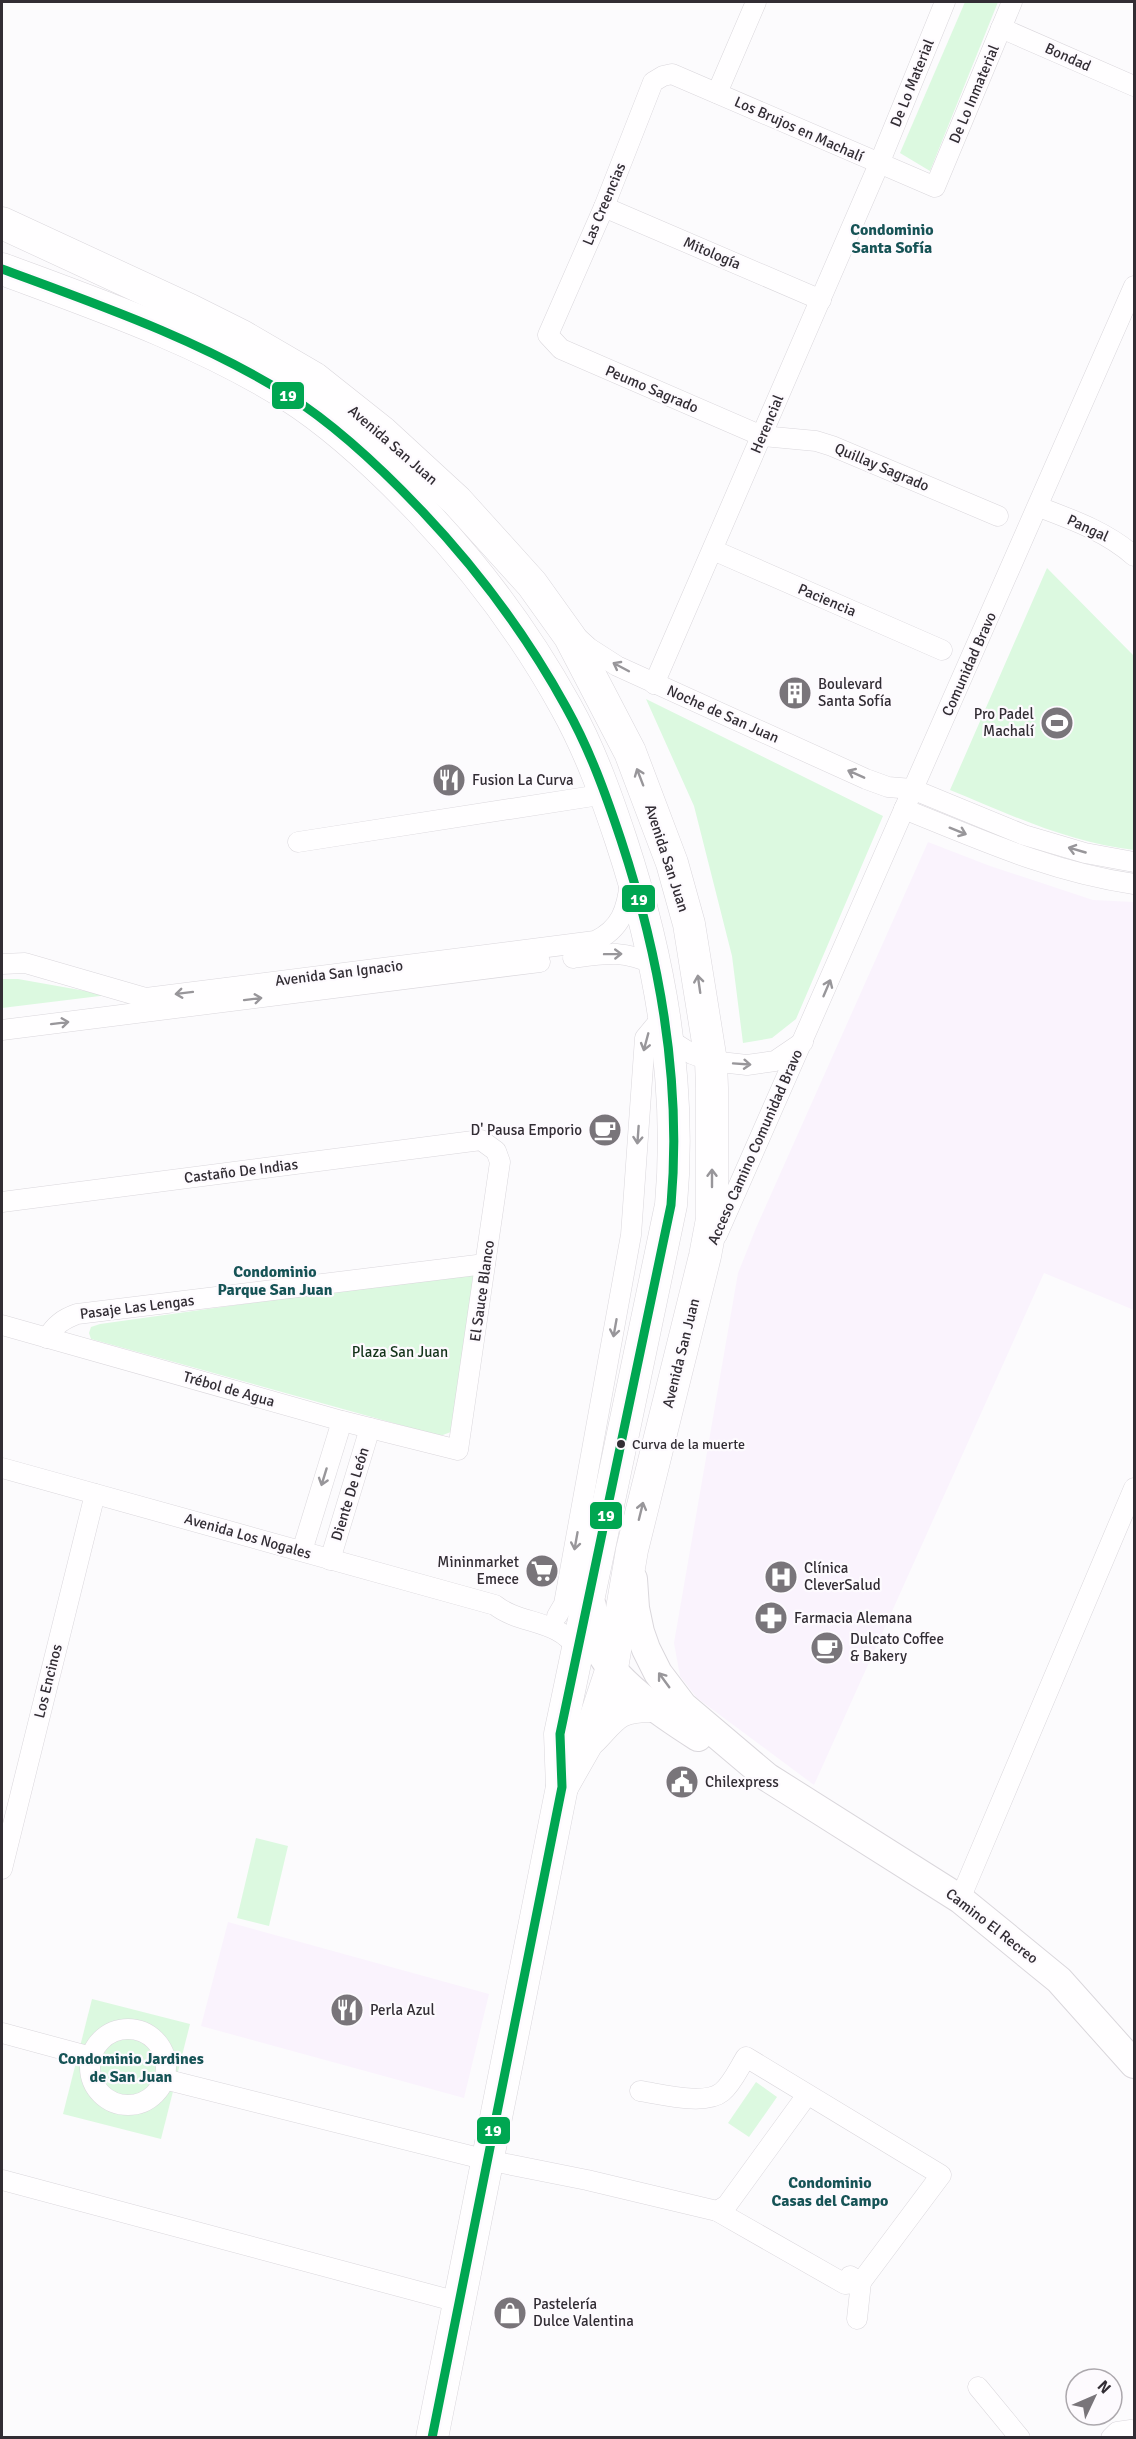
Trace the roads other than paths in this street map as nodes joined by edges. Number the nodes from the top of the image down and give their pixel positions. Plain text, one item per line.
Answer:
1 (756, 2) edge
2 (945, 2) edge
3 (1012, 2) edge
4 (1001, 28) junction
5 (663, 76) joint
6 (1134, 86) edge
7 (717, 93) junction
8 (879, 164) junction
9 (935, 187) joint
10 (604, 207) junction
11 (2, 224) edge
12 (2, 269) edge
13 (1132, 296) edge
14 (821, 300) junction
15 (1126, 330) edge
16 (548, 334) joint
17 (762, 436) junction
18 (1039, 507) junction
19 (998, 516) dead end
20 (712, 550) junction
21 (1134, 556) edge
22 (549, 610) junction
23 (942, 650) dead end
24 (654, 684) junction
25 (912, 789) junction
26 (606, 794) junction
27 (904, 809) junction
28 (298, 842) dead end
29 (1134, 862) edge
30 (631, 870) junction
31 (1134, 884) edge
32 (2, 964) edge
33 (656, 965) junction
34 (385, 975) junction
35 (146, 1005) junction
36 (666, 1027) junction
37 (2, 1030) edge
38 (803, 1042) junction
39 (711, 1060) junction
40 (481, 1140) joint
41 (2, 1202) edge
42 (705, 1256) junction
43 (485, 1264) junction
44 (2, 1325) edge
45 (47, 1338) junction
46 (342, 1421) junction
47 (370, 1428) junction
48 (458, 1450) joint
49 (2, 1468) edge
50 (1134, 1488) edge
51 (95, 1494) junction
52 (632, 1550) junction
53 (302, 1551) junction
54 (330, 1560) junction
55 (578, 1602) junction
56 (495, 1605) junction
57 (577, 1649) junction
58 (612, 1668) junction
59 (651, 1706) junction
60 (587, 1743) junction
61 (767, 1777) junction
62 (562, 1787) junction
63 (2, 1869) edge
64 (960, 1899) junction
65 (2, 2033) edge
66 (91, 2057) junction
67 (1134, 2064) edge
68 (164, 2079) junction
69 (640, 2091) dead end
70 (807, 2095) junction
71 (488, 2153) junction
72 (2, 2180) edge
73 (722, 2208) junction
74 (861, 2282) junction
75 (458, 2302) junction
76 (857, 2319) dead end
77 (978, 2387) dead end
78 (1134, 2434) edge
79 (432, 2438) edge
80 (1020, 2438) edge
81 (1111, 2438) edge

1 - 7 street
2 - 8 street, De Lo Material
3 - 4 street, De Lo Inmaterial
4 - 6 street, Bondad
4 - 9 street, De Lo Inmaterial
5 - 7 street, Los Brujos en Machalí
5 - 10 street, Las Creencias
7 - 8 street, Los Brujos en Machalí
8 - 9 street, Los Brujos en Machalí
8 - 14 street, Herencial
10 - 14 street, Mitología
10 - 16 street, Las Creencias
11 - 22 main road, Avenida San Juan
12 - 26 main road, Avenida San Juan
13 - 15 street, Comunidad Bravo
14 - 17 street, Herencial
15 - 18 street, Comunidad Bravo
16 - 17 street, Peumo Sagrado
17 - 19 street, Quillay Sagrado
17 - 20 street, Herencial
18 - 21 street, Pangal
18 - 25 street, Comunidad Bravo
20 - 23 street, Paciencia
20 - 24 street, Herencial
24 -> 22 street, Noche de San Juan
39 -> 22 main road, Avenida San Juan
25 -> 24 street, Noche de San Juan
25 - 27 street, Comunidad Bravo
29 -> 25 street, Noche de San Juan
26 - 28 street
26 - 30 main road, Avenida San Juan
27 -> 31 street
38 -> 27 street, Comunidad Bravo
30 - 33 main road, Avenida San Juan
30 - 34 street, Avenida San Ignacio
32 - 35 street, Avenida San Ignacio
34 -> 33 street, Avenida San Ignacio
33 - 36 main road, Avenida San Juan
34 - 35 street, Avenida San Ignacio
37 -> 35 street, Avenida San Ignacio
36 - 39 street, Acceso Camino Comunidad Bravo
36 - 55 main road, Avenida San Juan
36 -> 55 street, Avenida San Juan
39 -> 38 street, Acceso Camino Comunidad Bravo
38 - 42 street, Acceso Camino Comunidad Bravo
42 -> 39 main road, Avenida San Juan
40 - 41 street, Castaño De Indias
40 - 43 street, El Sauce Blanco
52 -> 42 main road, Avenida San Juan
43 - 45 street, Pasaje Las Lengas
43 - 48 street, El Sauce Blanco
44 - 45 street, Trébol de Agua
45 - 46 street, Trébol de Agua
46 - 47 street, Trébol de Agua
46 -> 53 street, Diente De León
47 - 48 street, Trébol de Agua
47 - 54 street, Diente De León
49 - 51 street, Avenida Los Nogales
50 - 64 street
51 - 53 street, Avenida Los Nogales
51 - 63 street, Los Encinos
52 - 58 main road, Avenida San Juan
61 -> 52 main road, Camino El Recreo
53 - 54 street, Avenida Los Nogales
54 - 56 street, Avenida Los Nogales
55 - 56 street, Avenida Los Nogales
55 - 57 main road, Avenida San Juan
55 - 58 main road, Camino El Recreo
56 - 57 street, Avenida Los Nogales
57 - 62 main road, Avenida San Juan
58 - 59 main road, Camino El Recreo
58 - 60 main road, Avenida San Juan
59 - 60 main road
59 - 61 main road, Camino El Recreo
60 - 62 main road, Avenida San Juan
61 - 64 main road, Camino El Recreo
62 - 71 main road, Avenida San Juan
64 - 67 main road, Camino El Recreo
65 - 66 street
66 - 68 street
66 - 68 street
68 - 71 street
69 - 70 street
70 - 73 street
70 - 74 street
71 - 73 street
71 - 75 main road, Avenida San Juan
72 - 75 street
73 - 74 street
74 - 76 street
75 - 79 main road, Avenida San Juan
77 - 80 street
78 - 81 street

